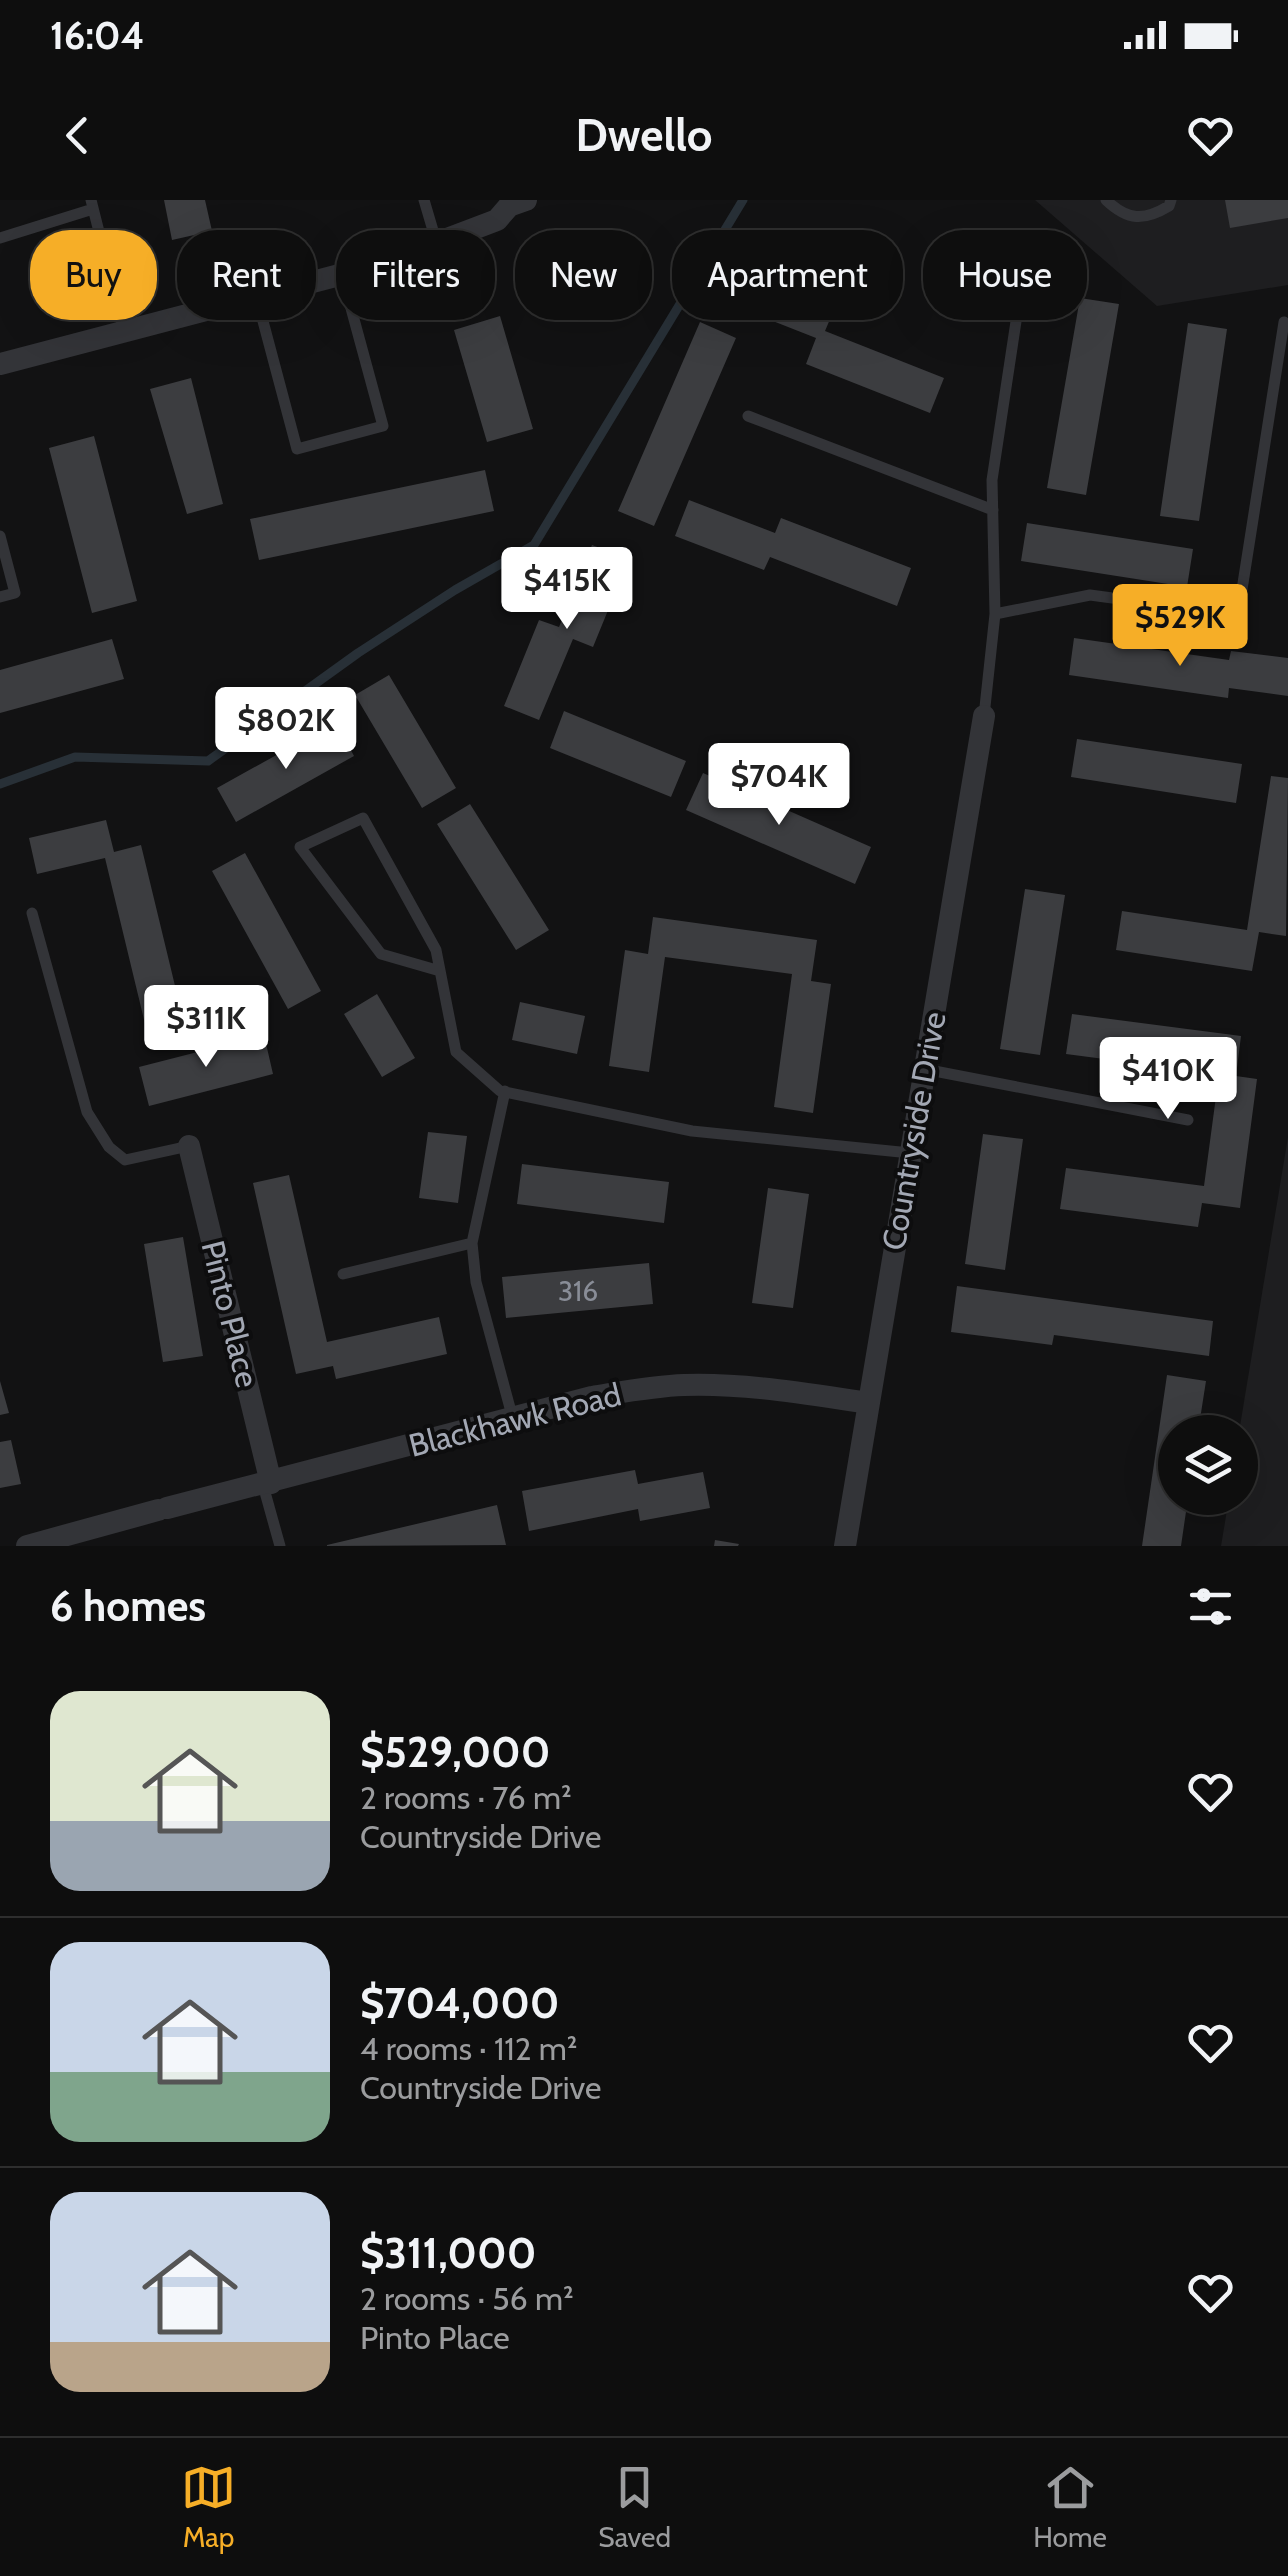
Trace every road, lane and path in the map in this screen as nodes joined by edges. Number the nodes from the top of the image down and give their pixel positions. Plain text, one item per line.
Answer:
1 (424, 200) edge
2 (1106, 200) edge
3 (1170, 200) edge
4 (514, 202) edge
5 (92, 204) edge
6 (434, 230) edge
7 (473, 230) edge
8 (0, 238) edge
9 (177, 316) edge
10 (263, 320) edge
11 (354, 320) edge
12 (1016, 320) edge
13 (1284, 322) dead end
14 (124, 330) junction
15 (0, 364) edge
16 (748, 416) dead end
17 (993, 510) junction
18 (0, 536) edge
19 (0, 597) edge
20 (995, 614) junction
21 (984, 716) joint
22 (32, 914) dead end
23 (440, 970) junction
24 (924, 1069) junction
25 (505, 1092) junction
26 (1188, 1120) dead end
27 (189, 1146) joint
28 (910, 1153) junction
29 (472, 1243) junction
30 (343, 1274) dead end
31 (868, 1403) junction
32 (513, 1418) junction
33 (267, 1484) junction
34 (27, 1546) edge
35 (280, 1546) edge
36 (846, 1546) edge

1 - 6 lane
2 - 3 lane
4 - 7 street
5 - 8 lane
5 - 14 lane
9 - 14 street
10 - 11 lane
12 - 17 lane
13 - 20 lane
14 - 15 street
16 - 17 lane
17 - 20 lane
18 - 19 lane
20 - 21 lane
21 - 24 street, Countryside Drive
22 - 27 lane
23 - 23 lane
23 - 25 lane
24 - 26 lane
24 - 28 street, Countryside Drive
25 - 28 lane
25 - 29 lane
27 - 33 street, Pinto Place
28 - 31 street, Countryside Drive
29 - 30 lane
29 - 32 lane
31 - 32 street, Blackhawk Road
31 - 36 street, Countryside Drive
32 - 33 street, Blackhawk Road
33 - 34 street, Blackhawk Road
33 - 35 lane

